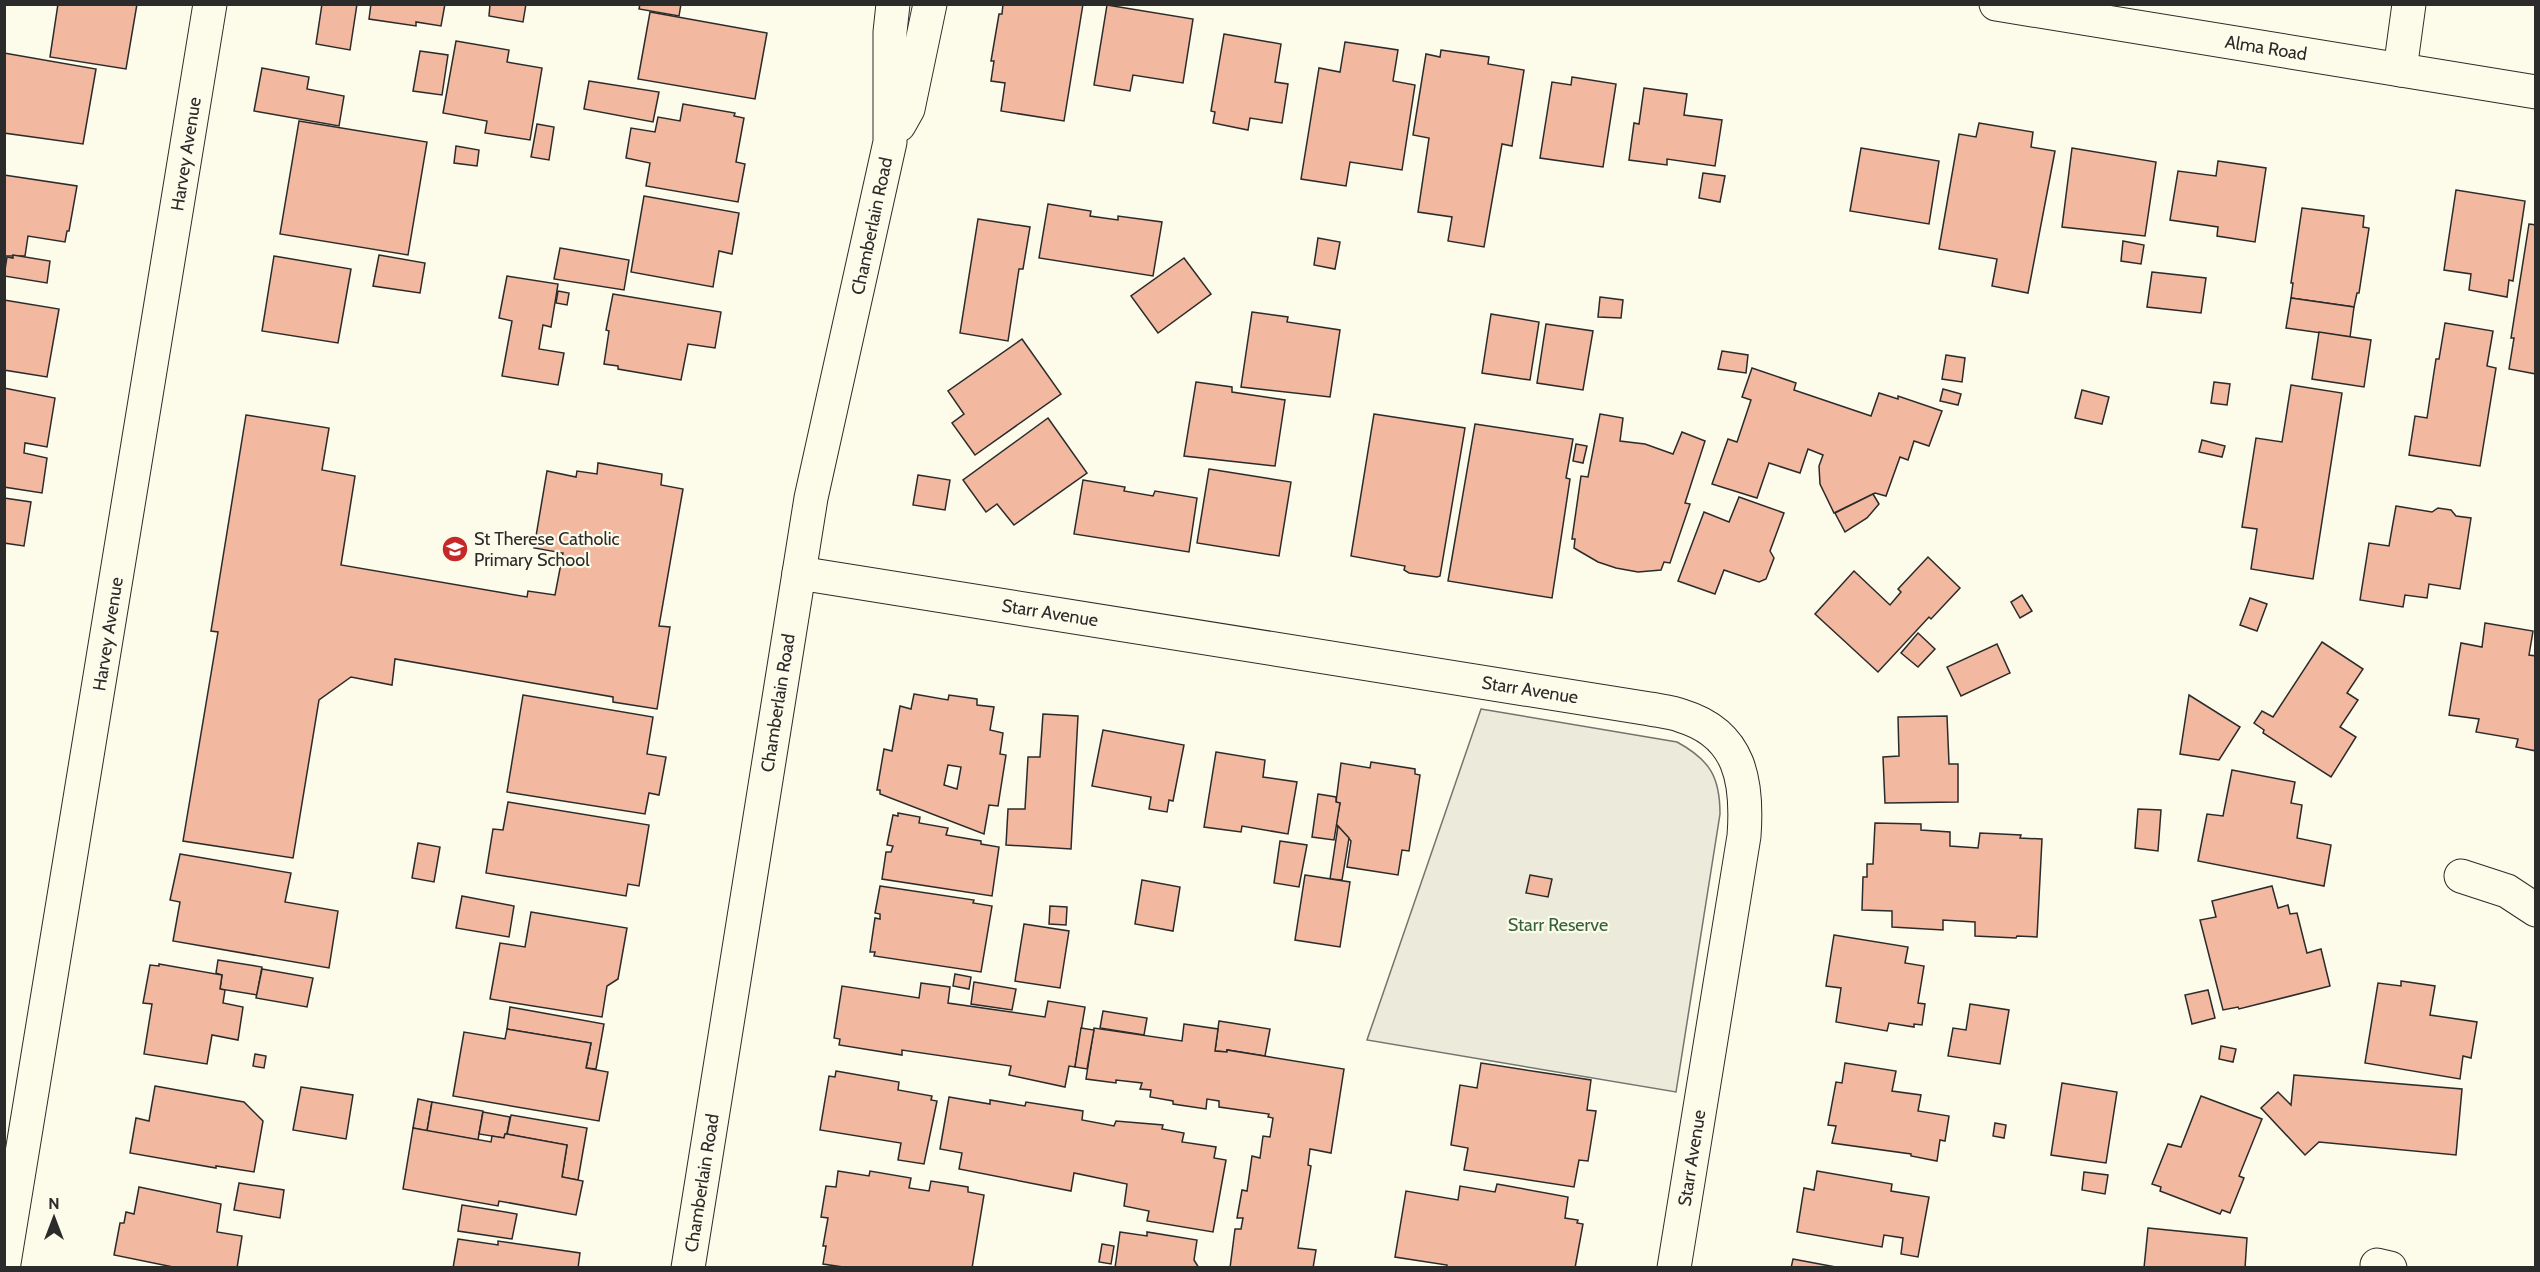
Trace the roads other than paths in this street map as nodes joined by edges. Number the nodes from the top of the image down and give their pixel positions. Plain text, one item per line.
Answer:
1 (210, 4) edge
2 (893, 4) edge
3 (930, 4) edge
4 (1996, 4) edge
5 (2409, 4) edge
6 (2400, 70) junction
7 (2535, 92) edge
8 (890, 142) junction
9 (799, 573) junction
10 (2462, 876) dead end
11 (2535, 910) edge
12 (4, 1263) edge
13 (688, 1268) edge
14 (1674, 1268) edge

1 - 12 street, Harvey Avenue
2 - 8 street, Chamberlain Road
3 - 8 street, Chamberlain Road
4 - 6 street, Alma Road
5 - 6 street
6 - 7 street, Alma Road
8 - 9 street, Chamberlain Road
9 - 13 street, Chamberlain Road
9 - 14 street, Starr Avenue
10 - 11 street

